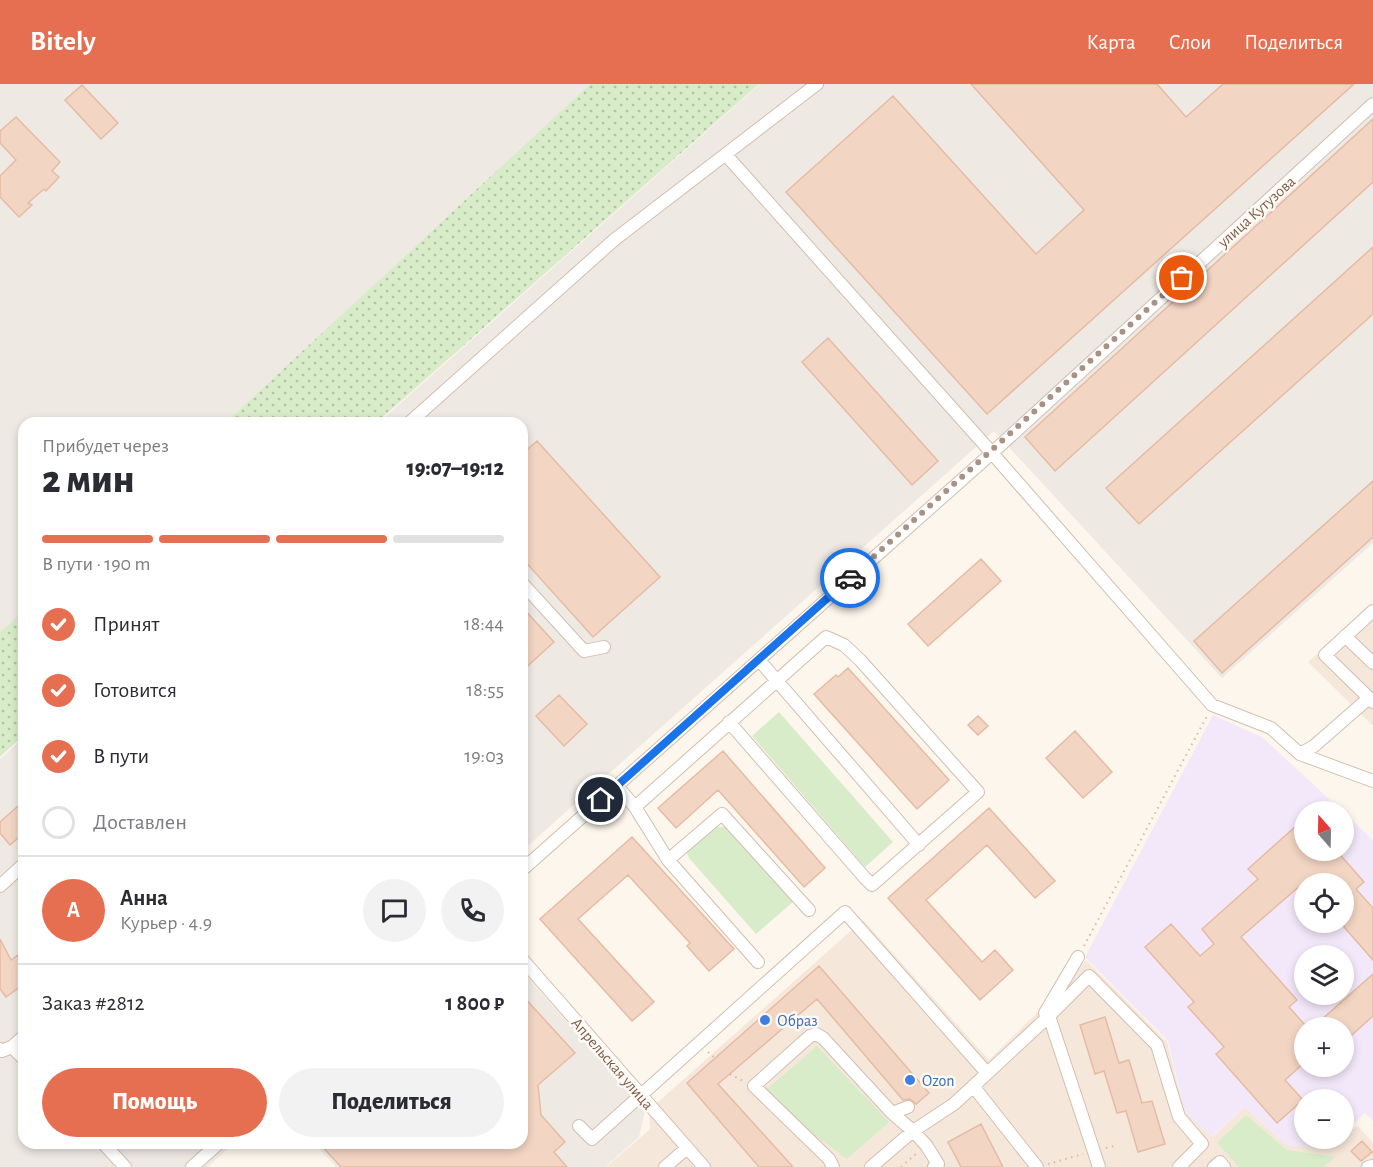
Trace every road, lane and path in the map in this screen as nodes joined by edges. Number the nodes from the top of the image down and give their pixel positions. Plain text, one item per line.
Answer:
1 (817, 84) edge
2 (1373, 104) edge
3 (726, 156) junction
4 (416, 417) edge
5 (992, 453) junction
6 (528, 590) edge
7 (1371, 617) edge
8 (1346, 636) junction
9 (604, 647) dead end
10 (759, 660) junction
11 (1373, 663) edge
12 (776, 680) junction
13 (1371, 700) edge
14 (1212, 705) junction
15 (729, 722) junction
16 (1300, 754) junction
17 (1373, 781) edge
18 (617, 786) junction
19 (635, 807) junction
20 (919, 845) junction
21 (668, 860) junction
22 (528, 865) edge
23 (18, 870) edge
24 (0, 886) edge
25 (809, 910) dead end
26 (1078, 957) joint
27 (758, 962) dead end
28 (528, 966) edge
29 (1049, 1016) junction
30 (1036, 1029) junction
31 (18, 1040) edge
32 (4, 1050) edge
33 (18, 1056) edge
34 (987, 1073) junction
35 (730, 1074) dead end
36 (754, 1086) junction
37 (973, 1086) junction
38 (641, 1094) junction
39 (908, 1107) dead end
40 (892, 1113) junction
41 (579, 1126) dead end
42 (913, 1131) junction
43 (926, 1145) junction
44 (1117, 1145) dead end
45 (687, 1148) junction
46 (108, 1149) edge
47 (212, 1149) edge
48 (1094, 1151) junction
49 (1373, 1166) edge
50 (125, 1167) edge
51 (192, 1167) edge
52 (665, 1167) edge
53 (704, 1167) edge
54 (833, 1167) edge
55 (871, 1167) edge
56 (901, 1167) edge
57 (934, 1167) edge
58 (1037, 1167) edge
59 (1099, 1167) edge
60 (1179, 1167) edge
61 (1214, 1167) edge
62 (1224, 1167) edge
63 (1368, 1167) edge

1 - 3 street
2 - 5 street, улица Кутузова
3 - 4 street
3 - 5 street
5 - 10 street, улица Кутузова
5 - 14 street
6 - 9 street
7 - 8 street
8 - 11 street
8 - 13 street
10 - 12 street
10 - 18 street, улица Кутузова
12 - 15 street
12 - 20 street
12 - 20 street
13 - 16 street
14 - 16 street
14 - 26 path
15 - 19 street
15 - 20 street
16 - 17 street
18 - 19 street
18 - 22 street, улица Кутузова
19 - 21 street
21 - 25 street
21 - 27 street
23 - 24 street
26 - 30 street
28 - 38 street, Апрельская улица
29 - 30 street
29 - 48 street
29 - 60 street
30 - 34 street
31 - 32 street
32 - 33 street
34 - 37 street
34 - 38 street
35 - 36 path
36 - 40 street
36 - 54 street
37 - 42 street
37 - 58 street
38 - 41 street
38 - 45 street, Апрельская улица
39 - 40 street
40 - 42 street
42 - 43 street
42 - 55 street
43 - 56 path
43 - 57 street
44 - 48 path
45 - 52 street
45 - 53 street, Апрельская улица
46 - 50 street
47 - 51 street
48 - 58 path
48 - 59 street
49 - 63 street
61 - 62 street

